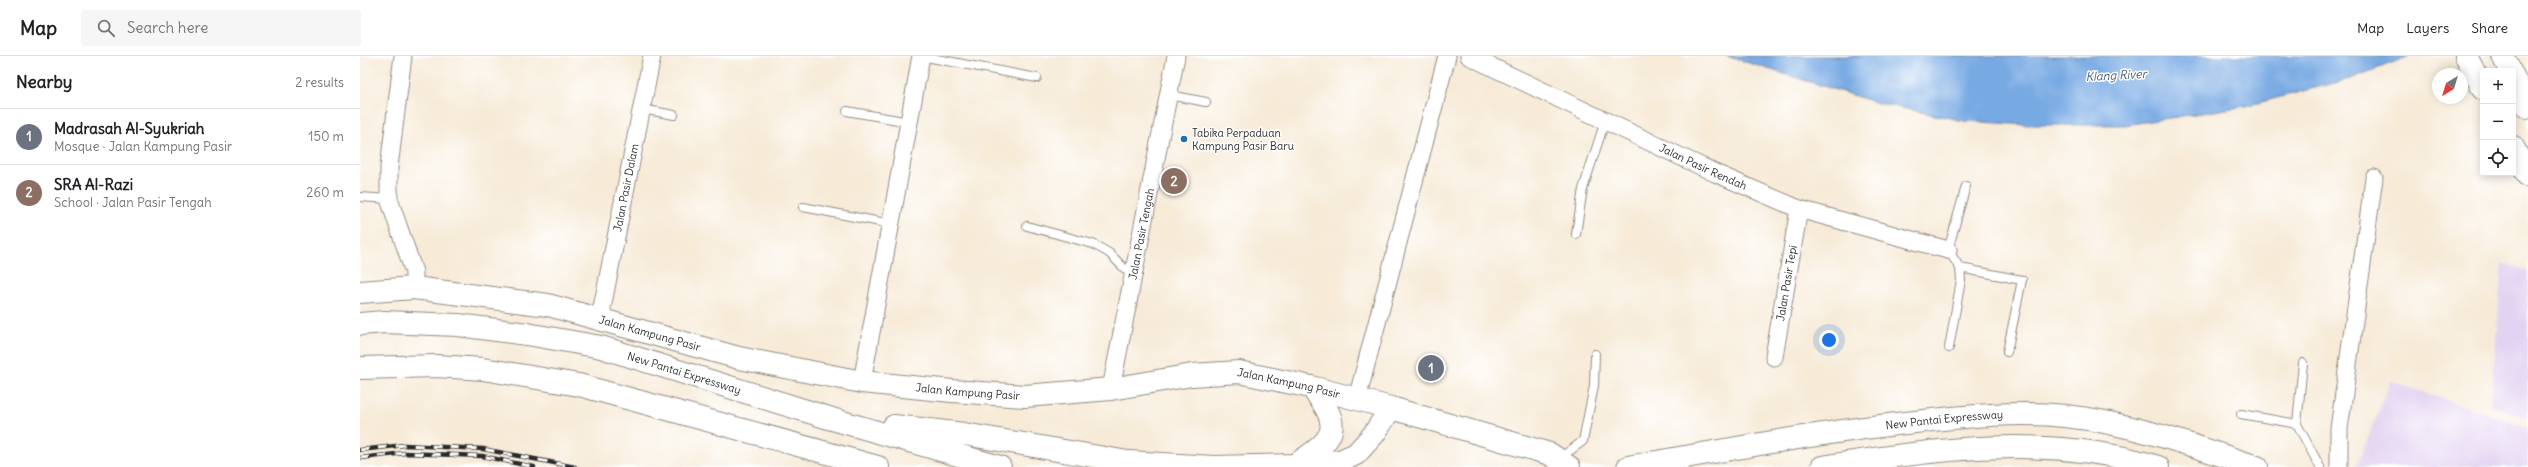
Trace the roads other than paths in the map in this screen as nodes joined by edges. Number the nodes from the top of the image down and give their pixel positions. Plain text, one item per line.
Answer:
1 (403, 56) edge
2 (652, 56) edge
3 (921, 56) edge
4 (1176, 56) edge
5 (1447, 56) edge
6 (1469, 56) edge
7 (2466, 56) edge
8 (2503, 56) edge
9 (954, 59) edge
10 (2509, 68) edge
11 (1037, 78) dead end
12 (2516, 82) edge
13 (2480, 83) edge
14 (1170, 96) junction
15 (1206, 102) dead end
16 (2528, 107) edge
17 (642, 109) junction
18 (847, 111) dead end
19 (674, 116) dead end
20 (1605, 121) junction
21 (909, 122) junction
22 (2516, 153) edge
23 (2528, 176) edge
24 (2374, 178) dead end
25 (1966, 186) dead end
26 (360, 196) edge
27 (389, 199) junction
28 (803, 207) dead end
29 (1799, 209) junction
30 (891, 224) junction
31 (1027, 226) dead end
32 (1576, 234) dead end
33 (1948, 250) junction
34 (1960, 268) junction
35 (1134, 279) junction
36 (414, 288) junction
37 (360, 292) edge
38 (600, 318) junction
39 (360, 324) edge
40 (1949, 348) dead end
41 (2007, 352) dead end
42 (1595, 354) dead end
43 (1774, 357) dead end
44 (2303, 363) dead end
45 (360, 368) edge
46 (862, 382) junction
47 (1311, 388) junction
48 (1111, 389) junction
49 (1357, 399) junction
50 (1391, 408) junction
51 (2241, 414) dead end
52 (832, 419) junction
53 (2297, 424) junction
54 (819, 452) junction
55 (1565, 463) edge
56 (1295, 465) junction
57 (847, 467) edge
58 (878, 467) edge
59 (1000, 467) edge
60 (1628, 467) edge
61 (1822, 467) edge
62 (2158, 467) edge
63 (2257, 467) edge
64 (2320, 467) edge
65 (2339, 467) edge

1 - 27 street
2 - 17 street, Jalan Pasir Dalam
3 - 9 lane
3 - 21 street
4 - 14 street, Jalan Pasir Tengah
5 - 49 street
6 - 20 street, Jalan Pasir Rendah
7 - 13 main road
8 - 10 main road
9 - 11 lane
12 - 16 main road
14 - 15 lane
14 - 35 street, Jalan Pasir Tengah
17 - 19 lane
17 - 38 street, Jalan Pasir Dalam
18 - 21 lane
20 - 29 street, Jalan Pasir Rendah
20 - 32 lane
21 - 30 street
22 - 23 main road
24 - 65 street
25 - 33 lane
26 - 27 lane
27 - 36 street
28 - 30 lane
29 - 33 street, Jalan Pasir Rendah
29 - 43 street, Jalan Pasir Tepi
30 - 46 street
31 - 35 lane
33 - 34 lane
34 - 40 lane
34 - 41 lane
35 - 48 street, Jalan Pasir Tengah
36 - 37 main road, Jalan Kampung Pasir
36 - 38 main road, Jalan Kampung Pasir
38 - 46 main road, Jalan Kampung Pasir
39 - 52 main road, New Pantai Expressway
42 - 55 lane
44 - 53 lane
45 - 54 main road
46 - 48 main road, Jalan Kampung Pasir
47 - 48 main road, Jalan Kampung Pasir
47 - 49 main road, Jalan Kampung Pasir
47 - 56 main road
49 - 50 main road, Jalan Kampung Pasir
50 - 55 main road, Jalan Kampung Pasir
50 - 56 main road
51 - 53 lane
52 - 56 main road
52 - 59 main road, New Pantai Expressway
53 - 64 lane
54 - 57 main road
54 - 58 main road
60 - 63 main road, New Pantai Expressway
61 - 62 main road

